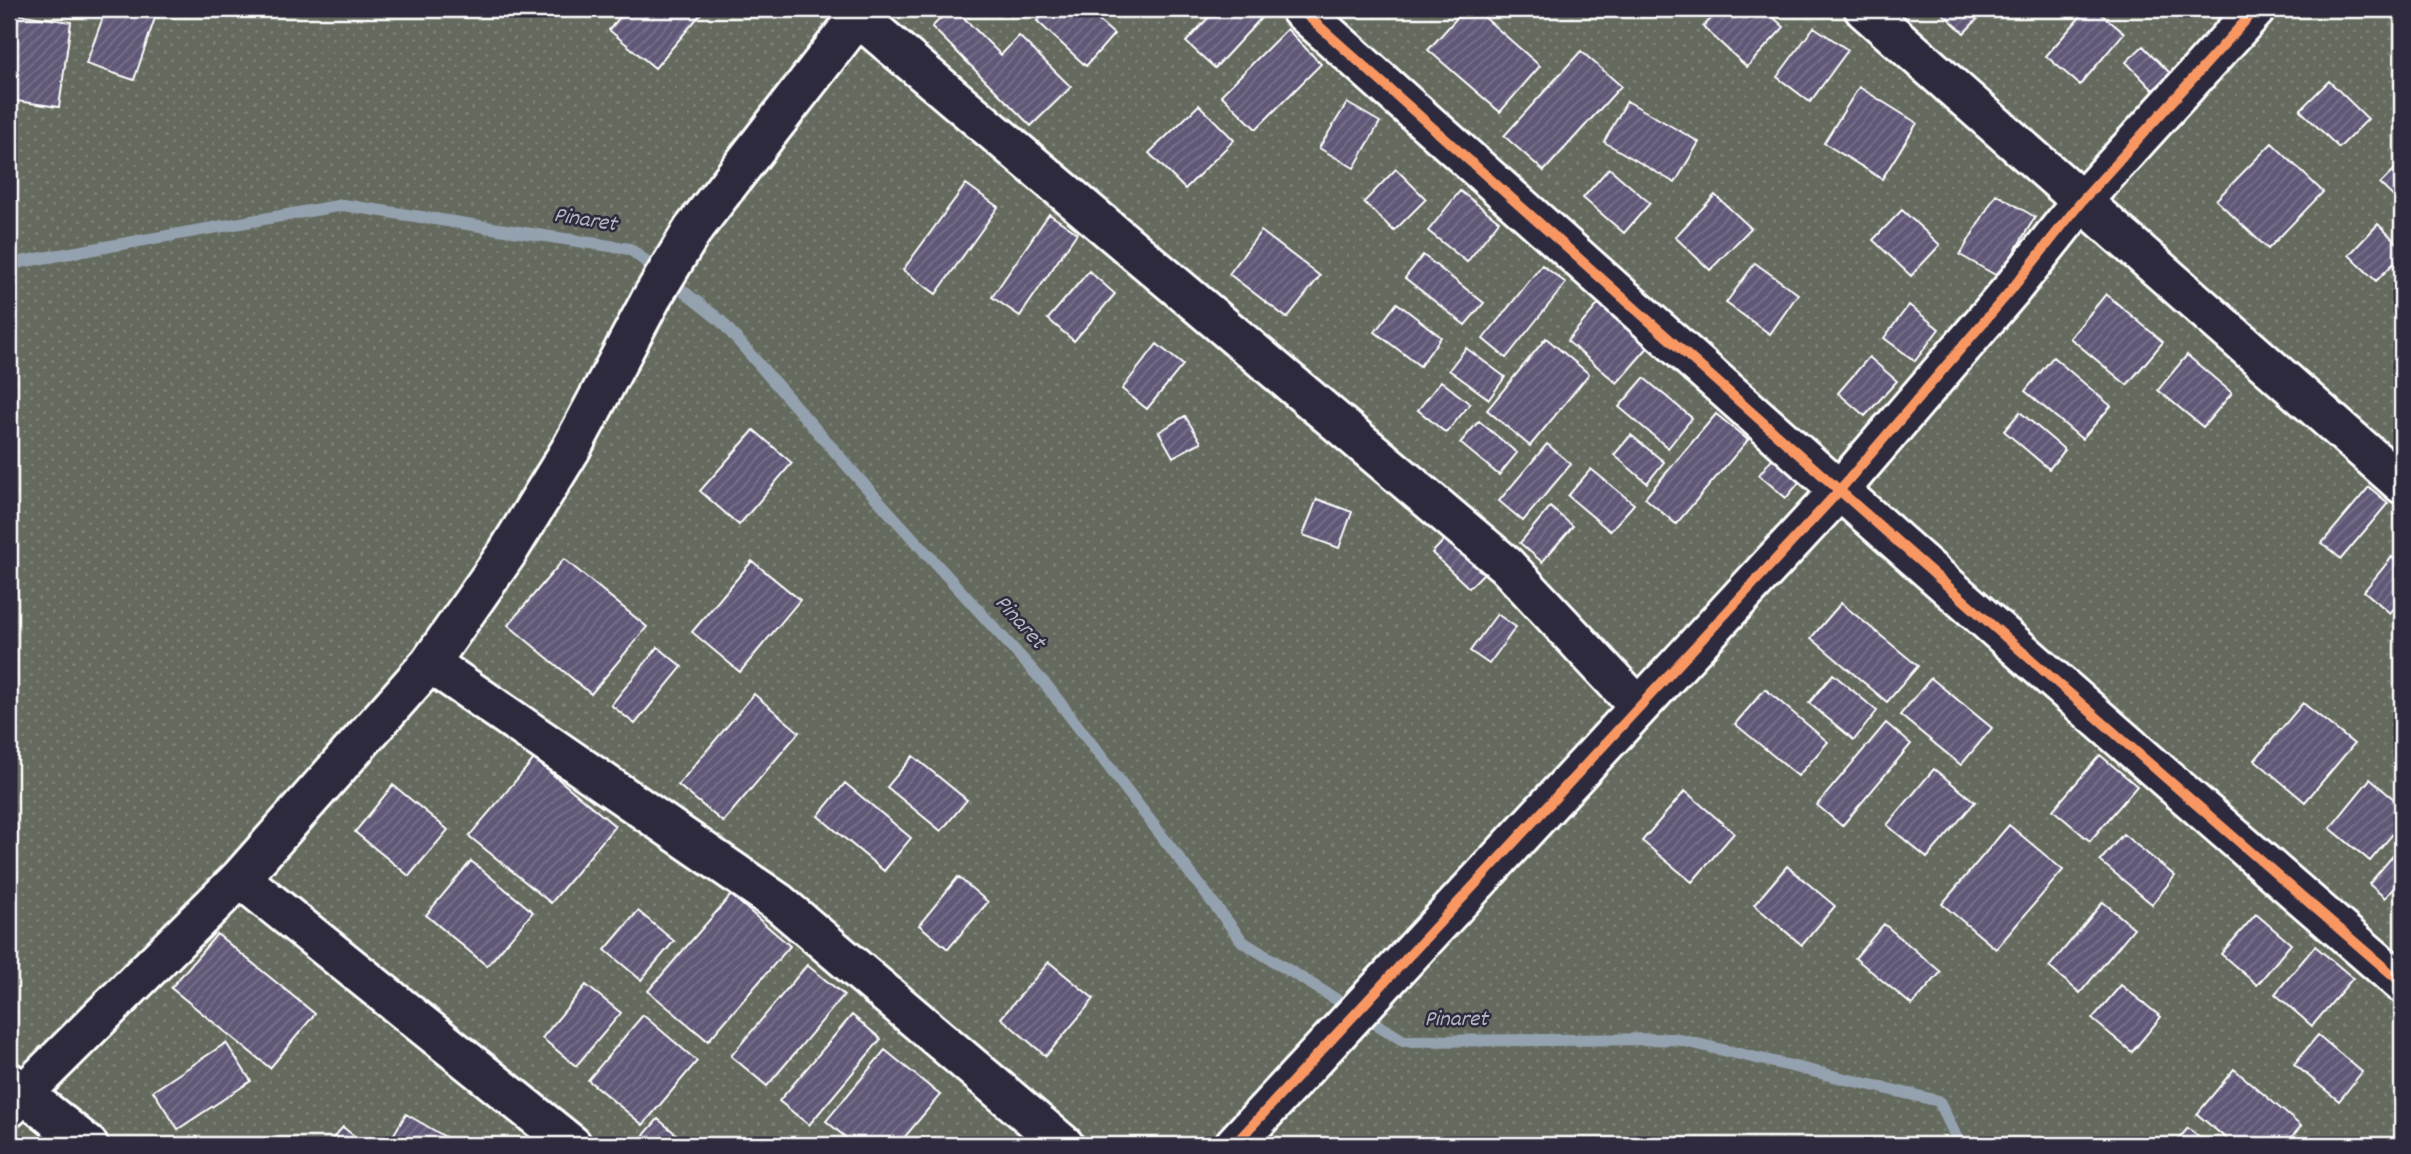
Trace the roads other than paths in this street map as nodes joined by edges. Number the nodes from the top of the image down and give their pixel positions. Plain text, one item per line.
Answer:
1 (1300, 9) edge
2 (1864, 9) edge
3 (2256, 9) edge
4 (861, 13) edge
5 (2081, 202) junction
6 (2402, 484) edge
7 (1838, 492) junction
8 (429, 663) junction
9 (1639, 707) junction
10 (240, 878) junction
11 (2402, 983) edge
12 (14, 1095) edge
13 (88, 1145) edge
14 (572, 1145) edge
15 (1064, 1145) edge
16 (1234, 1145) edge

1 - 7 street
2 - 5 street
3 - 5 street
4 - 8 street
4 - 9 street
5 - 6 street
5 - 7 street
7 - 9 street
7 - 11 street
8 - 10 street
8 - 15 street
9 - 16 street
10 - 12 street
10 - 14 street
12 - 13 street

